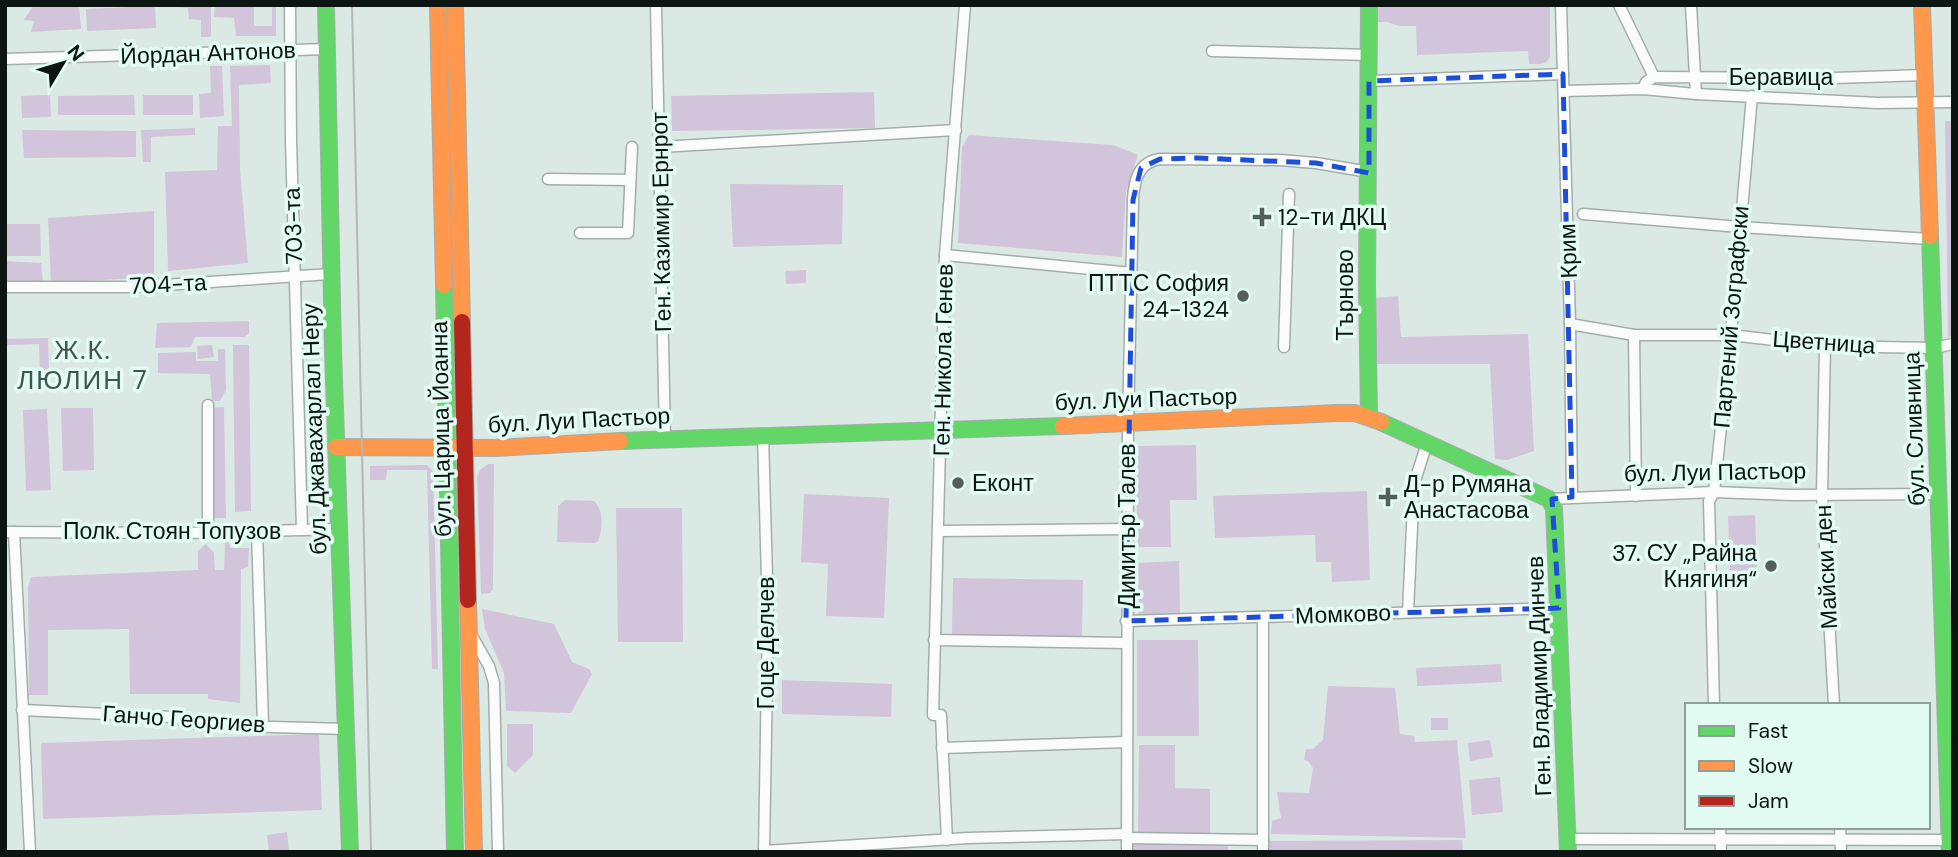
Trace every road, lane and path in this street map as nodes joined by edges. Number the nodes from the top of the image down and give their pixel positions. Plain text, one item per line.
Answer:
1 (290, 5) edge
2 (326, 5) edge
3 (438, 5) edge
4 (455, 5) edge
5 (656, 5) edge
6 (965, 5) edge
7 (1369, 5) edge
8 (1561, 5) edge
9 (1619, 5) edge
10 (1690, 5) edge
11 (1922, 5) edge
12 (327, 49) junction
13 (290, 51) junction
14 (1212, 51) dead end
15 (1370, 54) junction
16 (5, 59) edge
17 (1563, 74) junction
18 (1924, 75) junction
19 (1654, 77) junction
20 (1695, 77) junction
21 (1369, 81) junction
22 (1643, 89) junction
23 (1564, 91) junction
24 (1696, 94) junction
25 (1752, 96) junction
26 (1926, 101) junction
27 (1953, 102) edge
28 (956, 130) junction
29 (632, 147) dead end
30 (660, 147) junction
31 (1369, 172) junction
32 (548, 179) dead end
33 (630, 180) junction
34 (1289, 194) dead end
35 (1583, 214) dead end
36 (1740, 227) junction
37 (580, 233) dead end
38 (1930, 239) junction
39 (945, 255) junction
40 (1132, 273) junction
41 (331, 274) junction
42 (295, 276) junction
43 (5, 287) edge
44 (1570, 324) junction
45 (1634, 335) junction
46 (1731, 335) junction
47 (1953, 344) edge
48 (1825, 346) junction
49 (1284, 347) dead end
50 (1934, 348) junction
51 (208, 405) dead end
52 (1369, 417) junction
53 (1128, 424) junction
54 (942, 430) junction
55 (763, 435) junction
56 (665, 438) junction
57 (1427, 443) junction
58 (336, 447) junction
59 (447, 448) junction
60 (464, 448) junction
61 (1714, 492) junction
62 (1822, 494) junction
63 (1939, 494) junction
64 (1636, 496) junction
65 (1572, 497) junction
66 (1549, 499) junction
67 (339, 529) junction
68 (1127, 529) junction
69 (302, 530) junction
70 (257, 531) junction
71 (939, 531) junction
72 (10, 532) edge
73 (208, 532) junction
74 (1946, 534) edge
75 (1559, 608) junction
76 (1408, 612) junction
77 (1264, 617) junction
78 (1126, 621) junction
79 (468, 629) junction
80 (934, 640) junction
81 (1126, 643) junction
82 (1714, 703) edge
83 (1833, 703) edge
84 (22, 710) junction
85 (262, 726) junction
86 (346, 729) junction
87 (1127, 742) junction
88 (942, 748) junction
89 (1951, 807) edge
90 (1720, 829) edge
91 (1127, 836) junction
92 (1720, 839) junction
93 (947, 840) junction
94 (1568, 845) edge
95 (1263, 846) edge
96 (1841, 846) edge
97 (1950, 846) edge
98 (764, 851) edge
99 (30, 852) edge
100 (350, 852) edge
101 (455, 852) edge
102 (474, 852) edge
103 (498, 852) edge
104 (1127, 852) edge
105 (1721, 852) edge

1 - 13 street, 703-та
2 - 12 street, бул. Джавахарлал Неру
3 - 59 street, бул. Царица Йоанна
4 - 60 street, бул. Царица Йоанна
5 - 30 street, Ген. Казимир Ернрот
6 - 28 street, Ген. Никола Генев
7 - 15 street, Търново
8 - 17 street, Крим
9 - 19 street
10 - 20 street
11 - 18 street, бул. Сливница
12 - 13 street, Йордан Антонов
12 - 41 street, бул. Джавахарлал Неру
13 - 16 street, Йордан Антонов
13 - 42 street, 703-та
14 - 15 street
15 - 21 street, Търново
17 - 21 street
17 - 23 street, Крим
18 - 20 street, Беравица
18 - 26 street, бул. Сливница
19 - 20 street, Беравица
19 - 22 street
20 - 24 street
21 - 31 street, Търново
22 - 23 street, Беравица
22 - 24 street, Беравица
23 - 44 street, Крим
24 - 25 street, Беравица
25 - 26 street, Беравица
25 - 36 street, Партений Зографски
26 - 27 street, Беравица
26 - 38 street, бул. Сливница
28 - 30 street
28 - 39 street, Ген. Никола Генев
29 - 33 street
30 - 56 street, Ген. Казимир Ернрот
31 - 40 street, Димитър Талев
31 - 52 street, Търново
32 - 33 street
33 - 37 street
34 - 49 street
35 - 36 street
36 - 38 street
36 - 46 street, Партений Зографски
38 - 50 street, бул. Сливница
39 - 40 street
39 - 54 street, Ген. Никола Генев
40 - 53 street, Димитър Талев
41 - 42 street, 704-та
41 - 58 street, бул. Джавахарлал Неру
42 - 43 street, 704-та
42 - 69 street, 703-та
44 - 45 street, Цветница
44 - 65 street, Крим
45 - 46 street, Цветница
45 - 64 street
46 - 48 street, Цветница
46 - 61 street, Партений Зографски
47 - 50 street, Цветница
48 - 50 street, Цветница
48 - 62 street, Майски ден
50 - 63 street, бул. Сливница
51 - 73 street
52 - 53 street, бул. Луи Пастьор
52 - 57 street, бул. Луи Пастьор
53 - 54 street, бул. Луи Пастьор
53 - 68 street, Димитър Талев
54 - 55 street, бул. Луи Пастьор
54 - 71 street, Ген. Никола Генев
55 - 56 street, бул. Луи Пастьор
55 - 98 street, Гоце Делчев
56 - 60 street, бул. Луи Пастьор
57 - 66 street, бул. Луи Пастьор
57 - 76 street
58 - 59 street, бул. Луи Пастьор
58 - 67 street, бул. Джавахарлал Неру
59 - 60 street, бул. Луи Пастьор
59 - 101 street, бул. Царица Йоанна
60 - 79 street, бул. Царица Йоанна
61 - 62 street, бул. Луи Пастьор
61 - 64 street, бул. Луи Пастьор
61 - 82 street, Партений Зографски
62 - 63 street, бул. Луи Пастьор
62 - 83 street, Майски ден
63 - 74 street, бул. Сливница
64 - 65 street, бул. Луи Пастьор
65 - 66 street, бул. Луи Пастьор
66 - 75 street, Ген. Владимир Динчев
67 - 69 street, Полк. Стоян Топузов
67 - 86 street, бул. Джавахарлал Неру
68 - 71 street
68 - 78 street, Димитър Талев
69 - 70 street, Полк. Стоян Топузов
70 - 73 street, Полк. Стоян Топузов
70 - 85 street
71 - 80 street, Ген. Никола Генев
72 - 73 street, Полк. Стоян Топузов
72 - 84 street
74 - 89 street, бул. Сливница
75 - 76 street, Момково
75 - 94 street, Ген. Владимир Динчев
76 - 77 street, Момково
77 - 78 street, Момково
77 - 95 street
78 - 81 street, Димитър Талев
79 - 102 street, бул. Царица Йоанна
79 - 103 street
80 - 81 street
80 - 88 street, Ген. Никола Генев
81 - 87 street, Димитър Талев
84 - 85 street, Ганчо Георгиев
84 - 99 street
85 - 86 street, Ганчо Георгиев
86 - 100 street, бул. Джавахарлал Неру
87 - 88 street
87 - 91 street, Димитър Талев
88 - 93 street, Ген. Никола Генев
89 - 97 street, бул. Сливница
90 - 92 street
91 - 93 street
91 - 95 street
91 - 104 street, Димитър Талев
92 - 94 street
92 - 96 street
92 - 105 street
93 - 98 street
96 - 97 street

